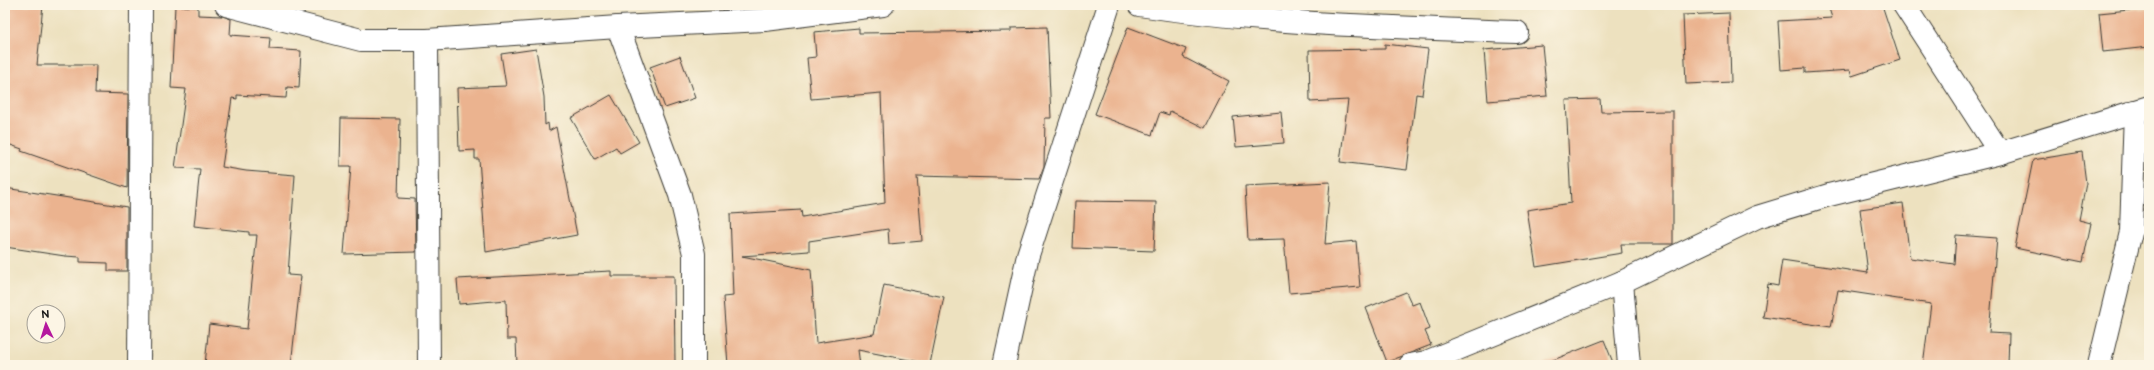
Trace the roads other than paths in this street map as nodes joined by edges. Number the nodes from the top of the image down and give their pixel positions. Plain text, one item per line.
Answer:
1 (141, 5) edge
2 (226, 5) edge
3 (883, 5) edge
4 (1109, 5) edge
5 (1139, 5) edge
6 (1904, 5) edge
7 (685, 14) edge
8 (618, 26) junction
9 (1517, 32) dead end
10 (427, 40) junction
11 (2142, 109) edge
12 (2000, 153) junction
13 (1622, 282) junction
14 (139, 365) edge
15 (429, 365) edge
16 (694, 365) edge
17 (1004, 365) edge
18 (1410, 365) edge
19 (1629, 365) edge
20 (2099, 365) edge

1 - 14 street
2 - 10 street
3 - 7 street
4 - 17 street
5 - 9 street
6 - 12 street
7 - 8 street
8 - 10 street
8 - 16 street
10 - 15 street
11 - 12 street
11 - 20 street
12 - 13 street
13 - 18 street
13 - 19 street

